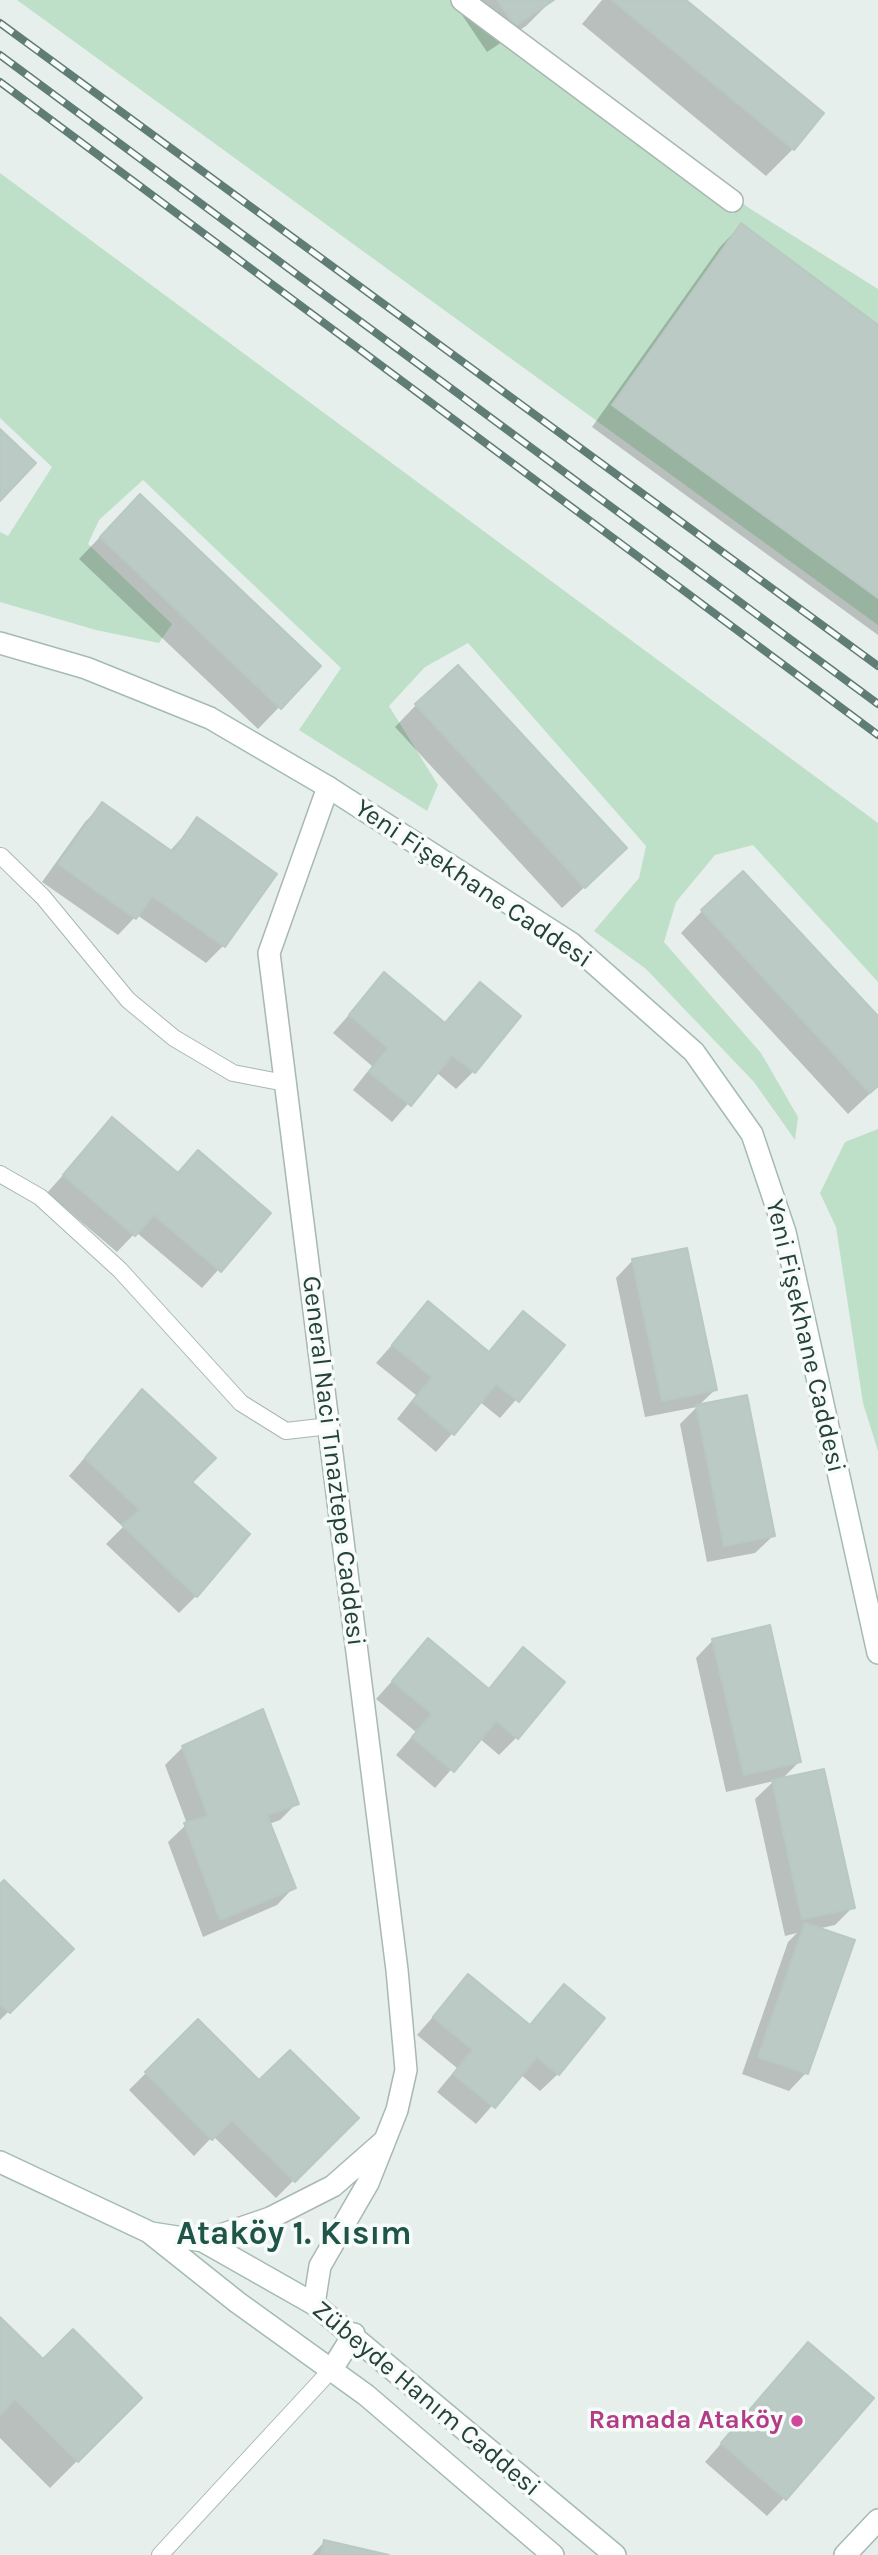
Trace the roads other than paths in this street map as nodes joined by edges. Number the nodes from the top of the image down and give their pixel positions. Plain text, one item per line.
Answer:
1 (463, 0) edge
2 (732, 201) dead end
3 (0, 643) edge
4 (328, 788) junction
5 (1, 856) edge
6 (285, 1083) junction
7 (0, 1174) edge
8 (329, 1426) junction
9 (878, 1653) edge
10 (384, 2141) junction
11 (0, 2162) edge
12 (149, 2232) junction
13 (203, 2241) junction
14 (314, 2304) junction
15 (354, 2334) junction
16 (332, 2369) junction
17 (878, 2520) edge
18 (160, 2555) edge
19 (553, 2555) edge
20 (615, 2555) edge
21 (845, 2555) edge

1 - 2 street
3 - 4 street, Yeni Fişekhane Caddesi
4 - 6 street, General Naci Tınaztepe Caddesi
4 - 9 street, Yeni Fişekhane Caddesi
5 - 6 lane
6 - 8 street, General Naci Tınaztepe Caddesi
7 - 8 lane
8 - 10 street, General Naci Tınaztepe Caddesi
10 - 13 street
10 - 14 street, General Naci Tınaztepe Caddesi
11 - 12 street, Zübeyde Hanım Caddesi
12 - 13 street, Zübeyde Hanım Caddesi
12 - 16 street, Zübeyde Hanım Caddesi
13 - 14 street, Zübeyde Hanım Caddesi
14 - 15 street, Zübeyde Hanım Caddesi
15 - 16 street
15 - 20 street, Zübeyde Hanım Caddesi
16 - 18 lane
16 - 19 street, Zübeyde Hanım Caddesi
17 - 21 street

